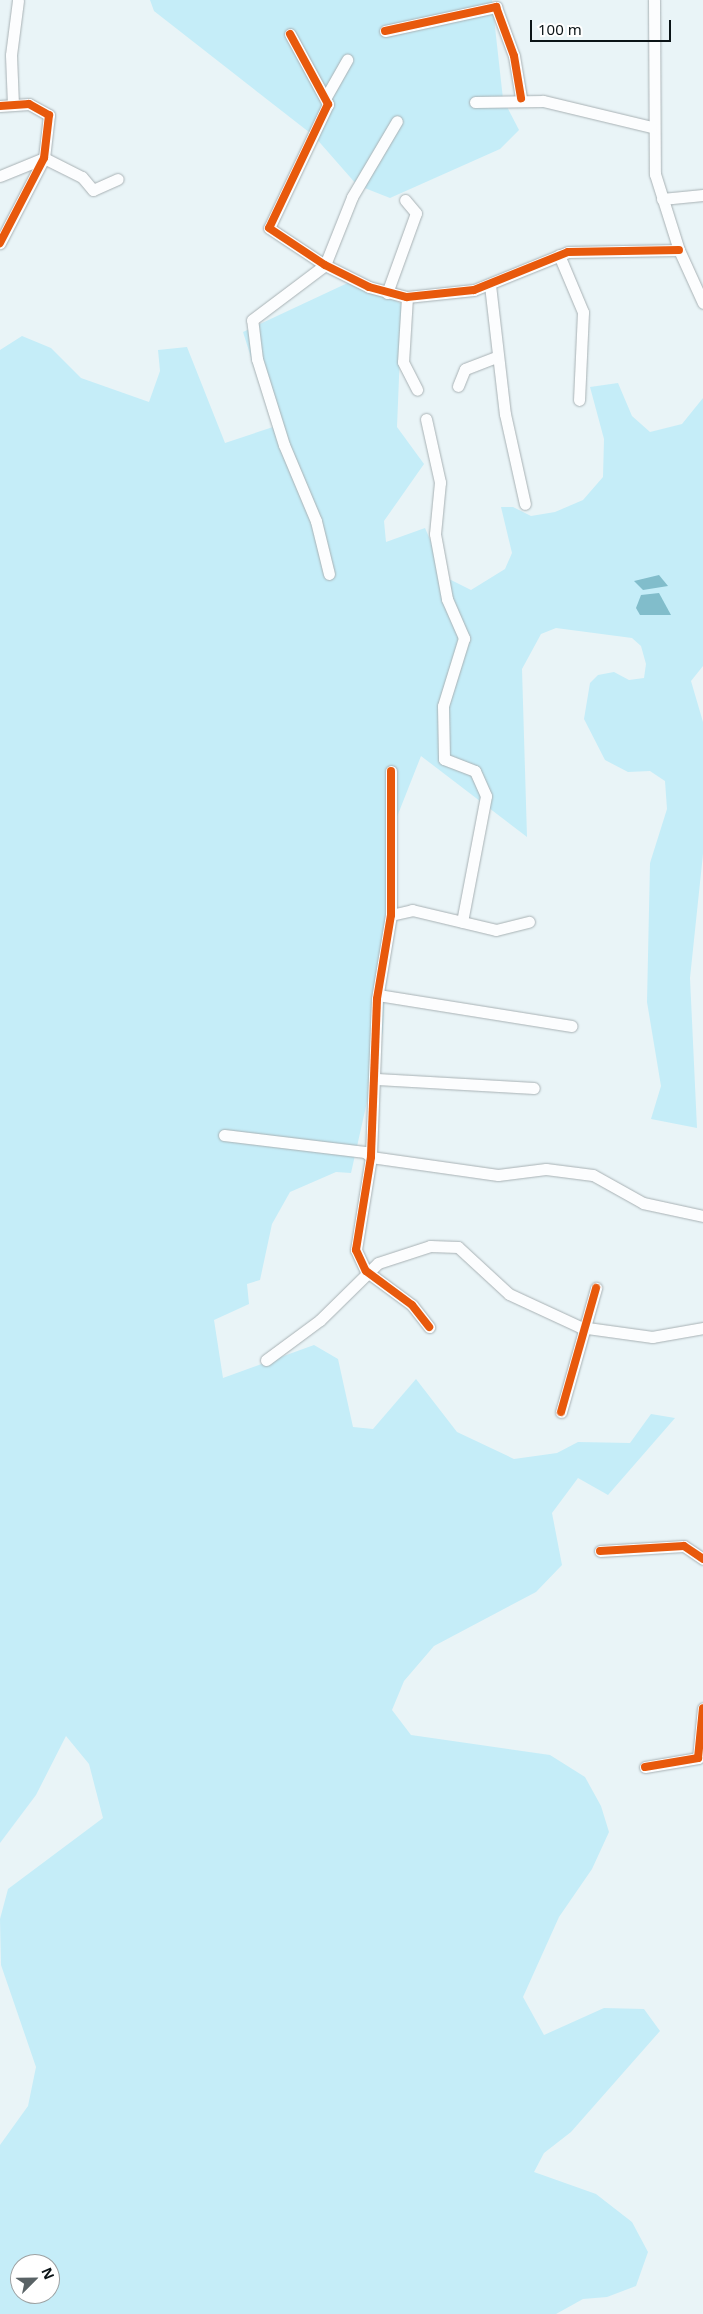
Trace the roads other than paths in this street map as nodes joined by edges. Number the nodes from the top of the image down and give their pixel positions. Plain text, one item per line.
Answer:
1 (18, 0) edge
2 (654, 0) edge
3 (385, 31) dead end
4 (290, 34) dead end
5 (347, 60) dead end
6 (326, 97) junction
7 (521, 98) junction
8 (475, 102) dead end
9 (13, 105) junction
10 (0, 106) edge
11 (397, 121) dead end
12 (652, 127) junction
13 (44, 158) junction
14 (0, 176) edge
15 (118, 179) dead end
16 (703, 195) edge
17 (662, 199) junction
18 (405, 200) dead end
19 (0, 243) edge
20 (680, 250) junction
21 (559, 255) junction
22 (325, 265) junction
23 (490, 285) junction
24 (387, 293) junction
25 (407, 297) junction
26 (703, 304) edge
27 (496, 357) junction
28 (458, 386) dead end
29 (417, 390) dead end
30 (579, 400) dead end
31 (426, 418) dead end
32 (525, 504) dead end
33 (329, 574) dead end
34 (391, 771) dead end
35 (391, 915) junction
36 (462, 922) junction
37 (529, 922) dead end
38 (378, 996) junction
39 (572, 1026) dead end
40 (377, 1080) junction
41 (534, 1088) dead end
42 (224, 1135) dead end
43 (372, 1157) junction
44 (703, 1216) edge
45 (366, 1271) junction
46 (596, 1288) dead end
47 (429, 1327) dead end
48 (588, 1328) junction
49 (703, 1328) edge
50 (266, 1360) dead end
51 (561, 1412) dead end
52 (600, 1551) dead end
53 (703, 1559) edge
54 (703, 1708) edge
55 (646, 1767) dead end

1 - 9 street
2 - 12 street
3 - 7 street
4 - 6 street
5 - 6 street
6 - 22 street
7 - 8 street
7 - 12 street
9 - 10 street
9 - 13 street
11 - 22 street
12 - 17 street
13 - 14 street
13 - 15 street
13 - 19 street
16 - 17 street
17 - 20 street
18 - 24 street
20 - 21 street
20 - 26 street
21 - 23 street
21 - 30 street
22 - 24 street
22 - 33 street
23 - 25 street
23 - 27 street
24 - 25 street
25 - 29 street
27 - 28 street
27 - 32 street
31 - 36 street
34 - 35 street
35 - 36 street
35 - 38 street
36 - 37 street
38 - 39 street
38 - 40 street
40 - 41 street
40 - 43 street
42 - 43 street
43 - 44 street
43 - 45 street
45 - 47 street
45 - 48 street
45 - 50 street
46 - 48 street
48 - 49 street
48 - 51 street
52 - 53 street
54 - 55 street

